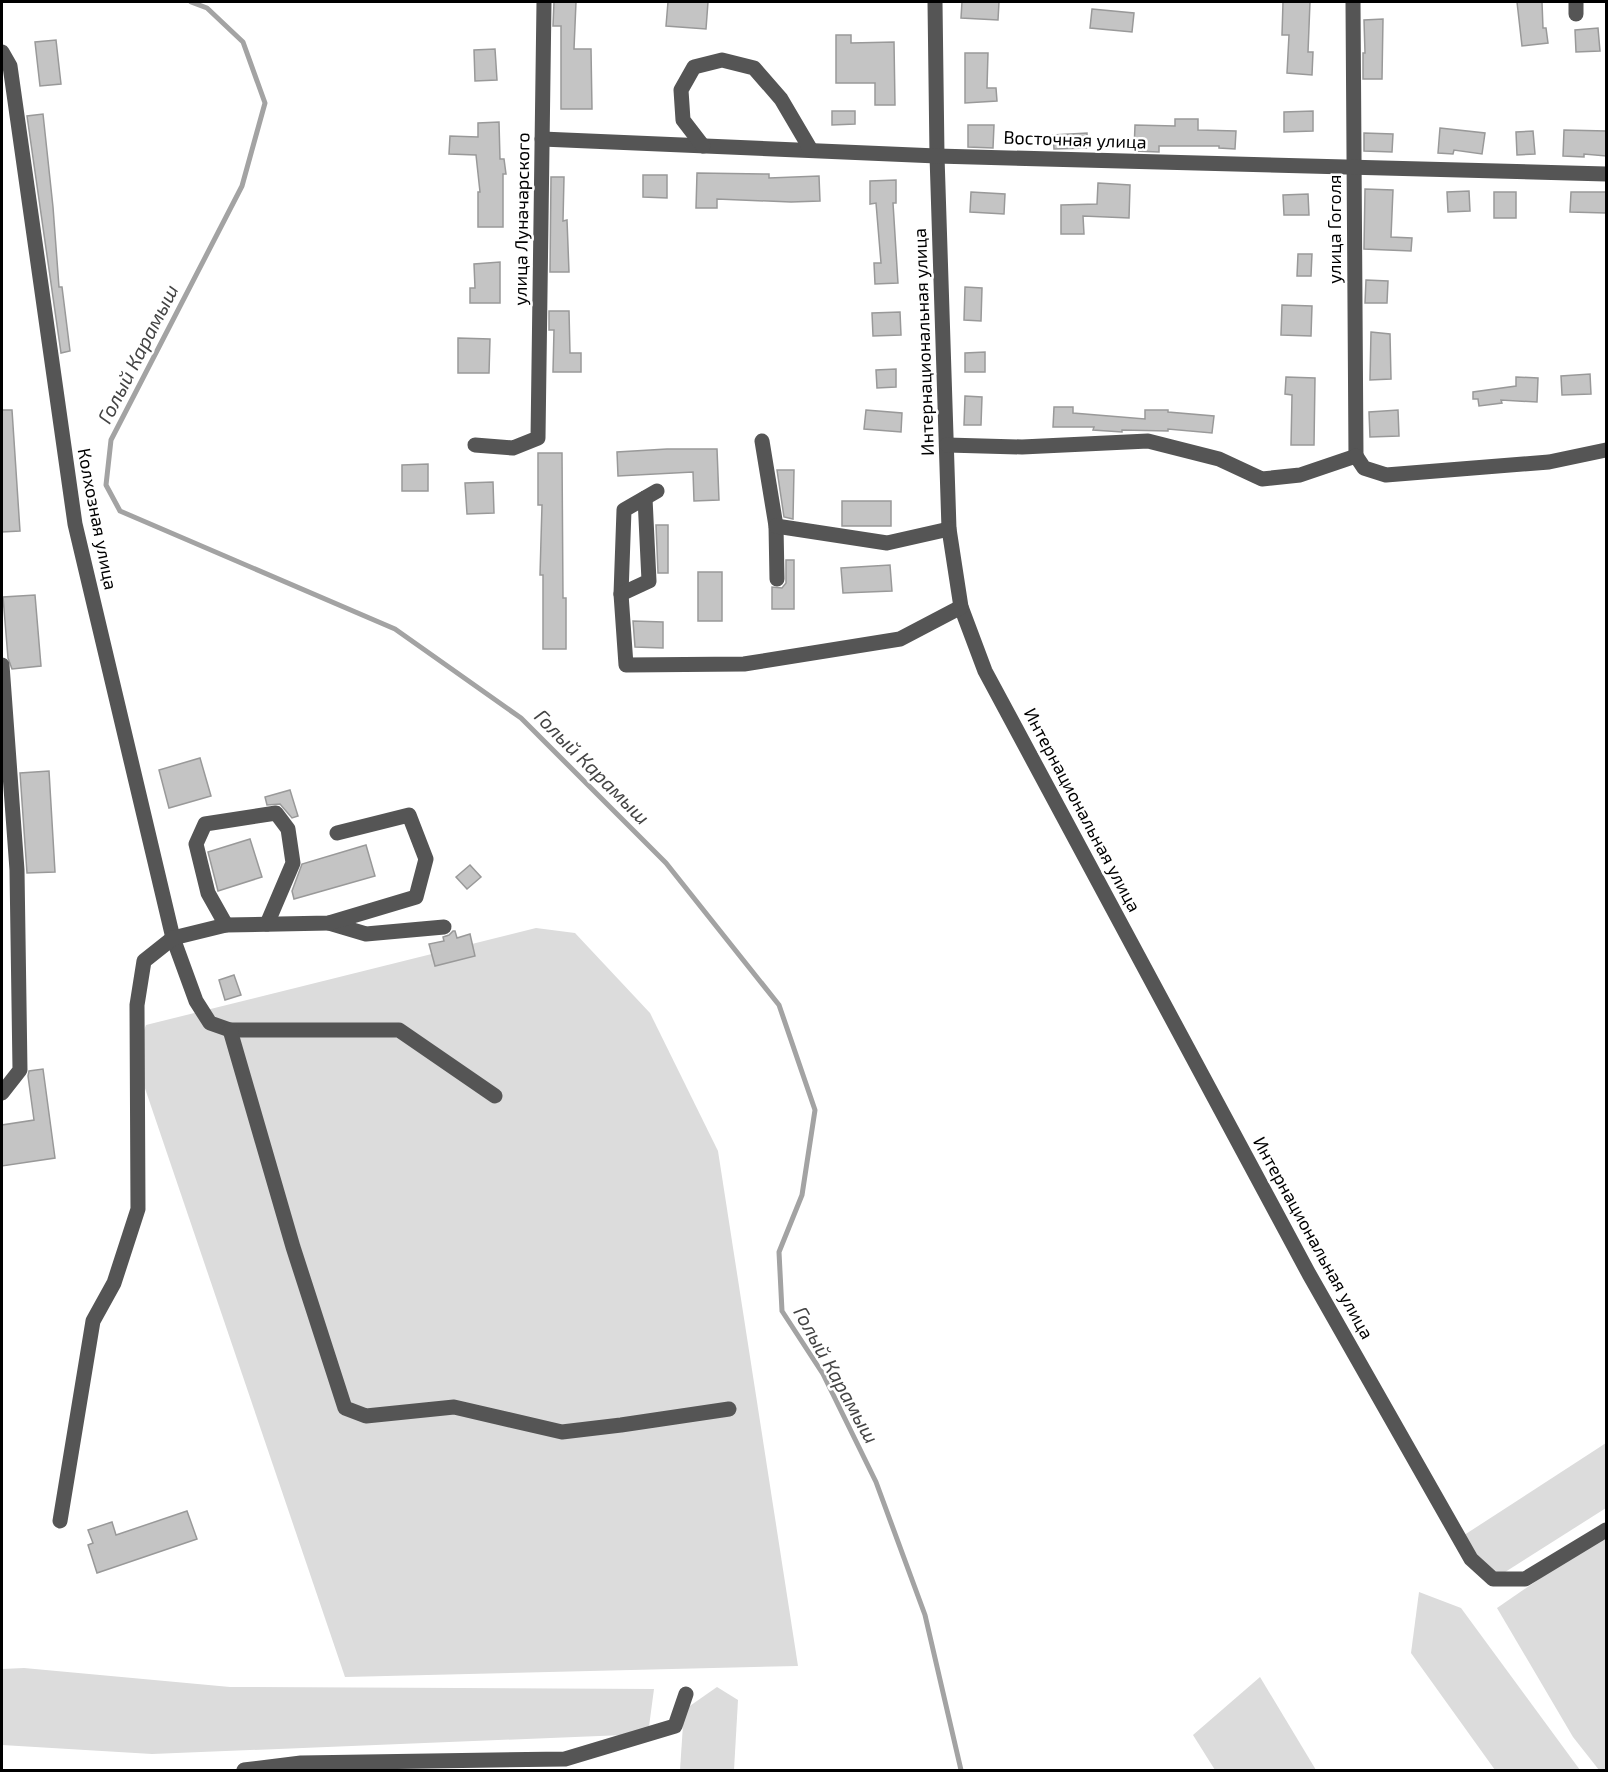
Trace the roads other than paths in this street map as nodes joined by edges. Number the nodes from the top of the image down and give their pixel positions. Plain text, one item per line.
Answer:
1 (544, 2) edge
2 (935, 2) edge
3 (1353, 2) edge
4 (2, 52) edge
5 (542, 139) junction
6 (703, 146) junction
7 (811, 150) junction
8 (937, 156) junction
9 (1354, 168) junction
10 (1606, 174) edge
11 (762, 441) dead end
12 (475, 445) dead end
13 (947, 445) junction
14 (1606, 450) edge
15 (1356, 456) junction
16 (776, 526) junction
17 (949, 529) junction
18 (777, 579) dead end
19 (621, 594) junction
20 (961, 607) junction
21 (2, 664) edge
22 (336, 833) dead end
23 (329, 923) junction
24 (267, 924) junction
25 (226, 925) junction
26 (444, 927) dead end
27 (173, 938) junction
28 (230, 1030) junction
29 (2, 1093) edge
30 (495, 1096) dead end
31 (729, 1409) dead end
32 (60, 1521) dead end
33 (1606, 1530) edge
34 (686, 1694) dead end
35 (244, 1770) edge

1 - 5 street, улица Луначарского
2 - 8 street, Интернациональная улица
3 - 9 street, улица Гоголя
4 - 27 street, Колхозная улица
5 - 6 street, Восточная улица
5 - 12 street, улица Луначарского
6 - 7 street, Восточная улица
6 - 7 street
7 - 8 street, Восточная улица
8 - 9 street, Восточная улица
8 - 13 street, Интернациональная улица
9 - 10 street, Восточная улица
9 - 15 street, улица Гоголя
11 - 16 street
13 - 15 street
13 - 17 street, Интернациональная улица
14 - 15 street
16 - 17 street
16 - 18 street
17 - 20 street, Интернациональная улица
19 - 19 street
19 - 20 street
20 - 33 street, Интернациональная улица
21 - 29 street
22 - 23 street
23 - 24 street
23 - 26 street
24 - 25 street
24 - 25 street
25 - 27 street
27 - 28 street, Колхозная улица
27 - 32 street
28 - 30 street
28 - 31 street
34 - 35 street

